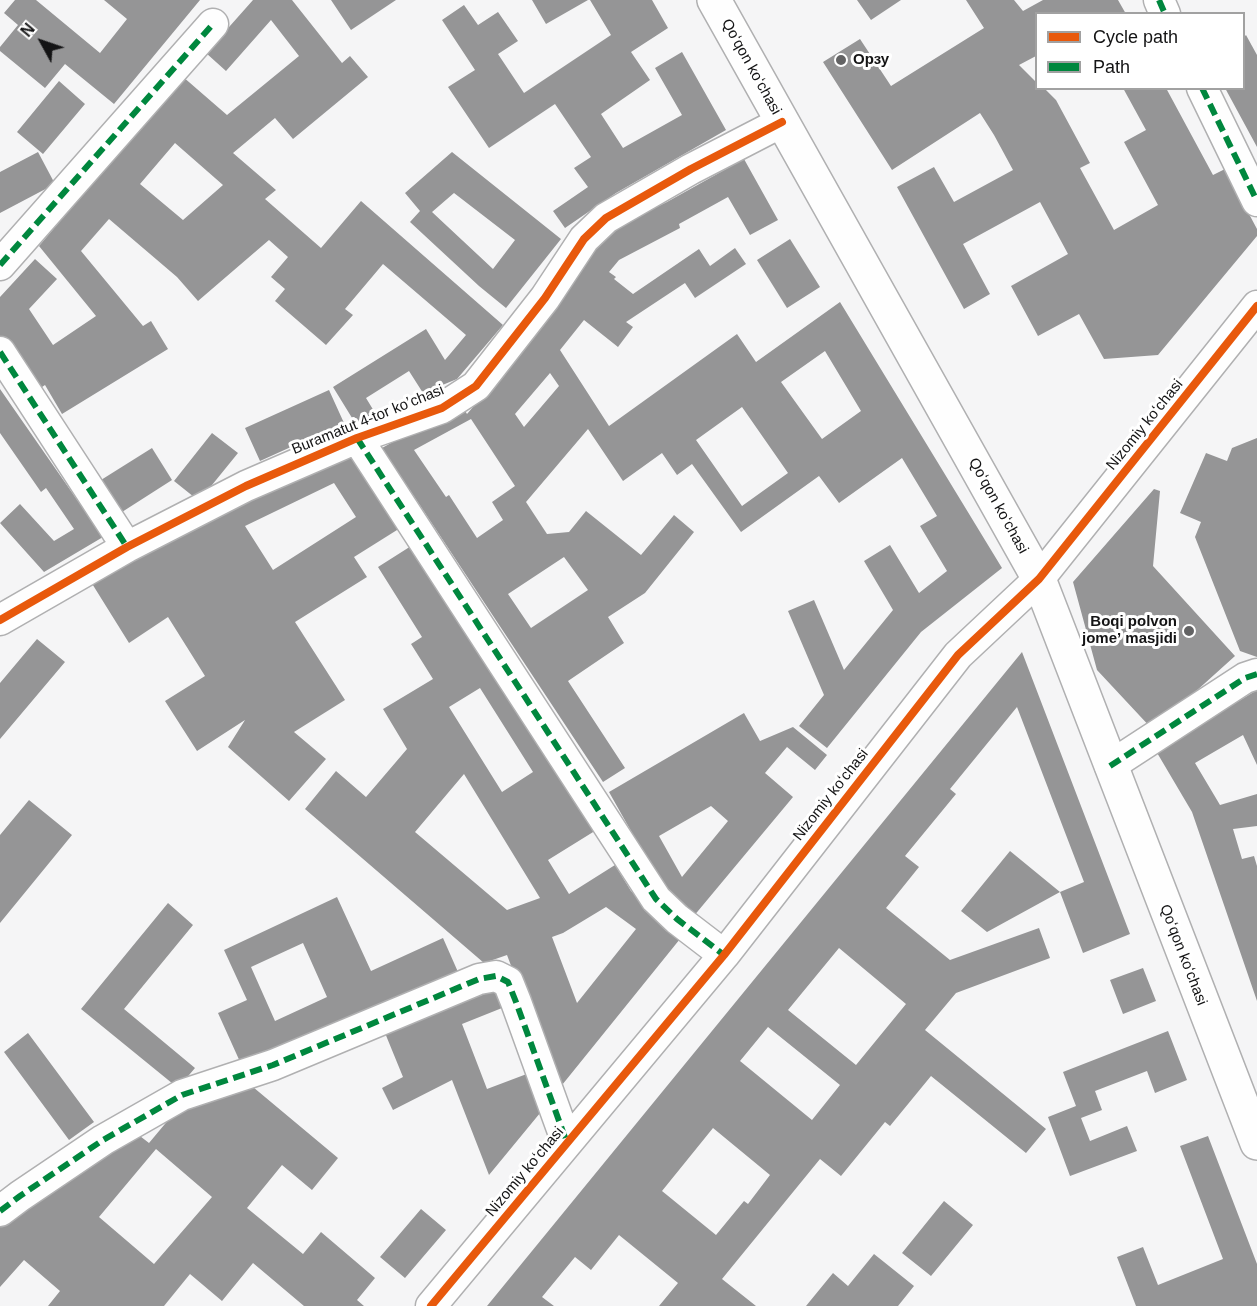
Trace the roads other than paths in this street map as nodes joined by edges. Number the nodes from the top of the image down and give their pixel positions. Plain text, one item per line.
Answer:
1 (714, 0) edge
2 (213, 24) dead end
3 (1203, 90) edge
4 (782, 122) junction
5 (1257, 201) edge
6 (0, 265) edge
7 (1257, 306) edge
8 (0, 352) edge
9 (357, 438) junction
10 (127, 547) junction
11 (1039, 579) junction
12 (0, 620) edge
13 (1257, 674) edge
14 (1110, 766) junction
15 (724, 955) junction
16 (567, 1143) junction
17 (1257, 1143) edge
18 (0, 1211) edge
19 (431, 1306) edge

1 - 4 main road, Qoʻqon koʻchasi
2 - 6 street
3 - 5 street
4 - 9 street, Buramatut 4-tor koʼchasi
4 - 11 main road, Qoʻqon koʻchasi
7 - 11 street, Nizomiy koʻchasi
8 - 10 street
9 - 10 street, Buramatut 4-tor koʼchasi
9 - 15 street
10 - 12 street, Buramatut 4-tor koʼchasi
11 - 14 main road, Qoʻqon koʻchasi
11 - 15 street, Nizomiy koʻchasi
13 - 14 street
14 - 17 main road, Qoʻqon koʻchasi
15 - 16 street, Nizomiy koʻchasi
16 - 18 street
16 - 19 street, Nizomiy koʻchasi

